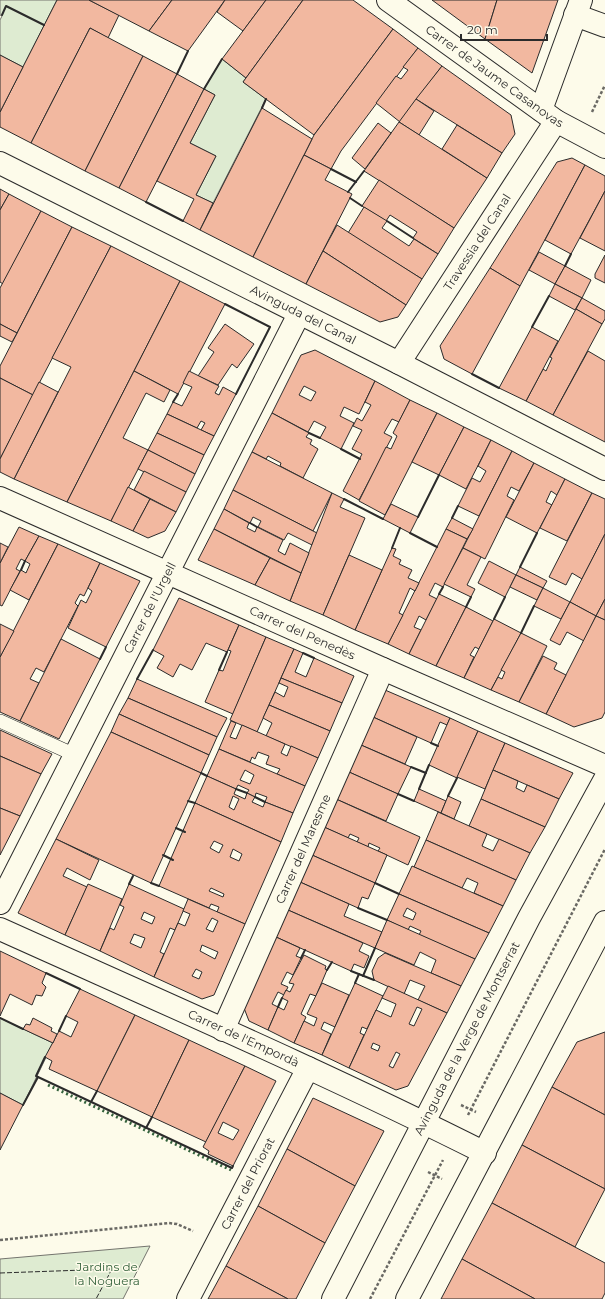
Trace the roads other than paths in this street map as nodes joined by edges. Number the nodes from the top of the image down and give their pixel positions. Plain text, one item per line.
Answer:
1 (393, 1) edge
2 (578, 7) edge
3 (605, 26) edge
4 (548, 115) junction
5 (605, 147) edge
6 (0, 162) edge
7 (299, 314) junction
8 (399, 363) junction
9 (605, 469) edge
10 (0, 498) edge
11 (167, 572) junction
12 (383, 669) junction
13 (0, 721) edge
14 (74, 755) junction
15 (605, 766) edge
16 (605, 779) edge
17 (0, 902) edge
18 (605, 922) edge
19 (0, 929) edge
20 (223, 1030) junction
21 (308, 1068) junction
22 (425, 1123) junction
23 (485, 1153) junction
24 (188, 1299) edge
25 (333, 1299) edge
26 (407, 1299) edge

1 - 4 street, Carrer de Jaume Casanovas
2 - 3 street
2 - 4 street, Travessia del Canal
4 - 5 street, Carrer de Jaume Casanovas
4 - 8 street, Travessia del Canal
6 - 7 street, Avinguda del Canal
7 - 8 street, Avinguda del Canal
7 - 11 street, Carrer de l'Urgell
8 - 9 street, Avinguda del Canal
10 - 11 street, Carrer del Penedès
11 - 12 street, Carrer del Penedès
11 - 14 street, Carrer de l'Urgell
12 - 15 street, Carrer del Penedès
12 - 20 street, Carrer del Maresme
13 - 14 lane
14 - 17 street, Carrer de l'Urgell
16 - 22 street, Avinguda de la Verge de Montserrat
18 - 23 street
19 - 20 street, Carrer de l'Empordà
20 - 21 street, Carrer de l'Empordà
21 - 22 street, Carrer de l'Empordà
21 - 24 street, Carrer del Priorat
22 - 23 street, Carrer de l'Empordà
22 - 25 street, Avinguda de la Verge de Montserrat
23 - 26 street

